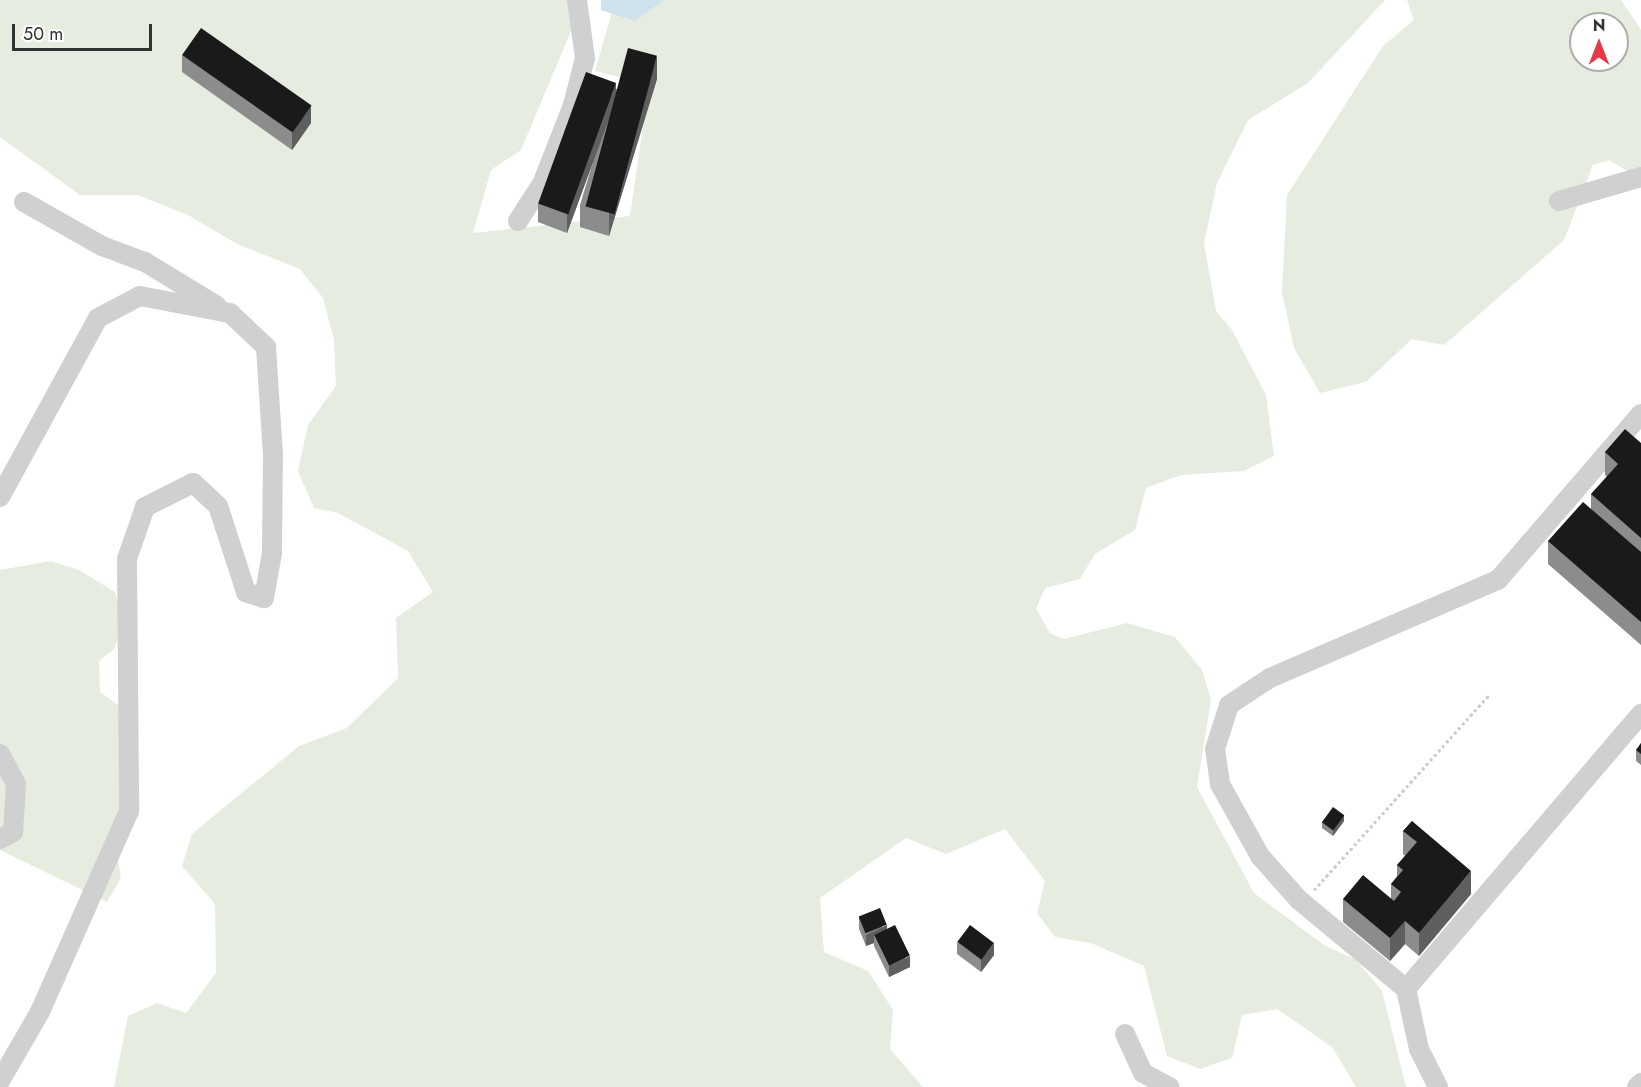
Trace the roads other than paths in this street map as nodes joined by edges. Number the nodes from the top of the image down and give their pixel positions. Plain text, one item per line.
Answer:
1 (577, 0) edge
2 (1641, 177) edge
3 (1559, 201) dead end
4 (24, 202) dead end
5 (518, 221) dead end
6 (230, 314) junction
7 (1641, 414) edge
8 (0, 497) edge
9 (1641, 714) edge
10 (0, 754) edge
11 (0, 839) edge
12 (1406, 989) junction
13 (1125, 1034) dead end
14 (0, 1081) edge
15 (1641, 1083) edge
16 (1168, 1087) edge
17 (1438, 1087) edge
18 (1637, 1087) edge

1 - 5 street
2 - 3 street
4 - 6 street
6 - 8 street
6 - 14 street
7 - 12 street
9 - 12 street
10 - 11 street
12 - 17 street
13 - 16 street
15 - 18 street

